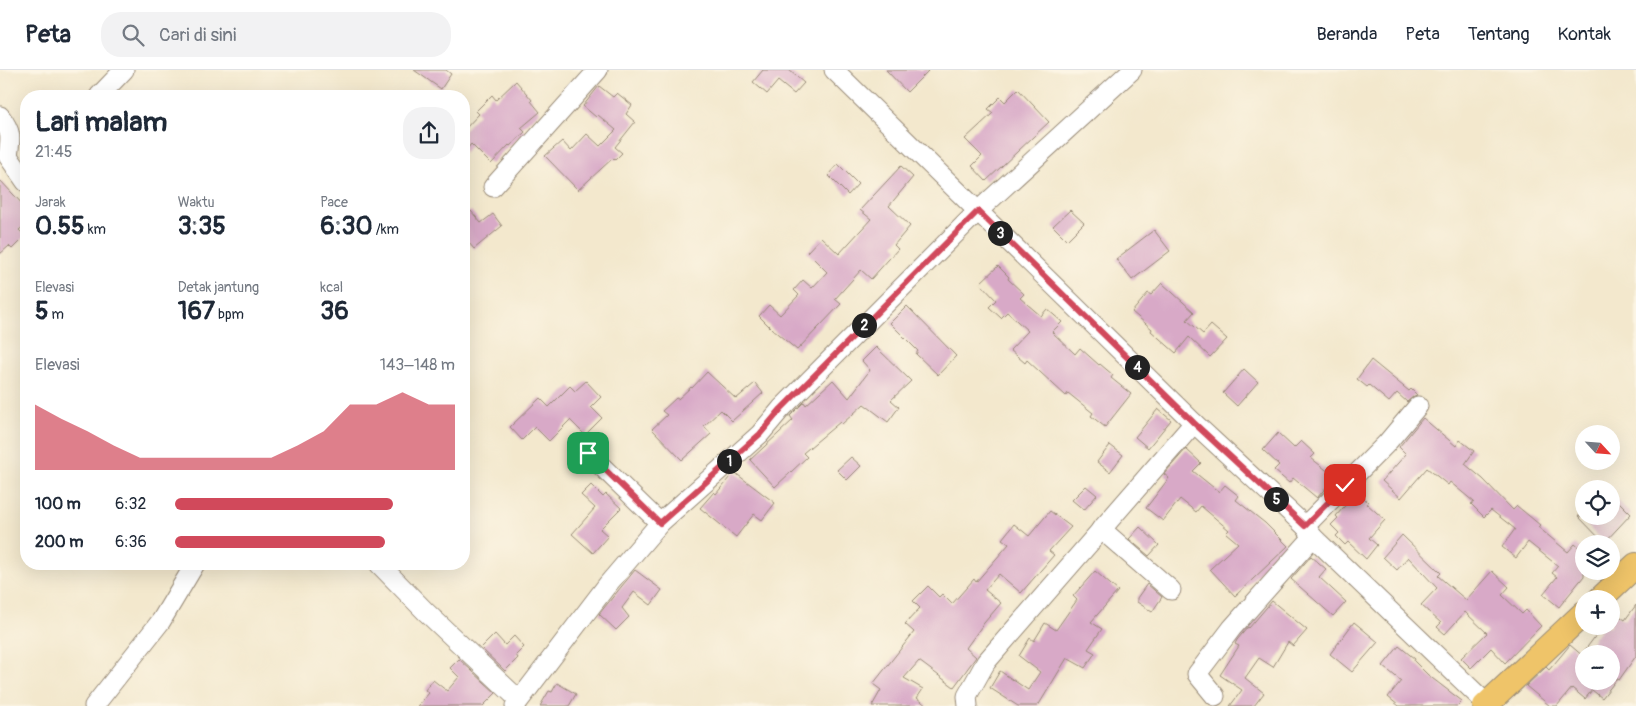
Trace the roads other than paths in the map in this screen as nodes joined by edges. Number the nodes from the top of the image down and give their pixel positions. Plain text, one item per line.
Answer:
1 (124, 70) edge
2 (598, 70) edge
3 (834, 70) edge
4 (1132, 70) edge
5 (105, 90) edge
6 (0, 116) edge
7 (20, 153) edge
8 (4, 160) edge
9 (20, 176) edge
10 (493, 187) dead end
11 (978, 211) junction
12 (1418, 406) dead end
13 (1194, 423) junction
14 (588, 453) dead end
15 (660, 523) junction
16 (1101, 529) junction
17 (1309, 532) junction
18 (1636, 565) edge
19 (191, 570) edge
20 (384, 570) edge
21 (1171, 590) dead end
22 (1610, 590) edge
23 (1575, 622) edge
24 (1215, 696) dead end
25 (517, 703) edge
26 (1487, 705) edge
27 (94, 706) edge
28 (968, 706) edge

1 - 5 street
2 - 10 street
3 - 11 street
4 - 11 street
6 - 8 street
7 - 8 street
8 - 9 street
11 - 13 street
11 - 15 street
12 - 17 street
13 - 16 street
13 - 17 street
14 - 15 street
15 - 25 street
16 - 21 street
16 - 28 street
17 - 24 street
17 - 26 street
18 - 22 main road
19 - 27 street
20 - 25 street
23 - 26 main road

